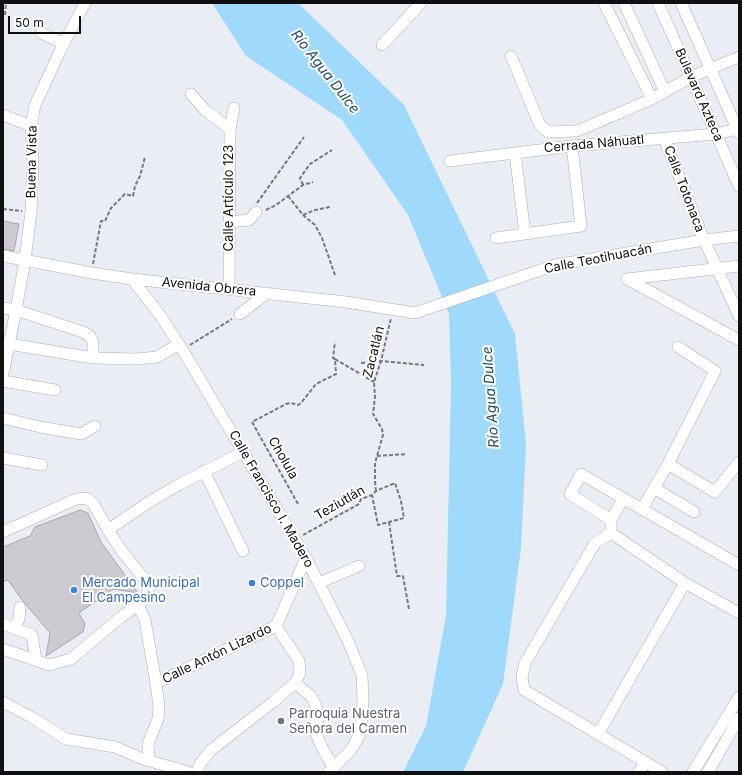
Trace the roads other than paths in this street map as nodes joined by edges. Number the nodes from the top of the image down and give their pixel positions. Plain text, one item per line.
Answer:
1 (85, 3) edge
2 (421, 3) edge
3 (604, 3) edge
4 (624, 3) edge
5 (658, 3) edge
6 (681, 3) edge
7 (630, 15) junction
8 (611, 18) junction
9 (41, 33) dead end
10 (63, 43) junction
11 (382, 45) dead end
12 (511, 56) dead end
13 (739, 57) edge
14 (710, 69) junction
15 (691, 77) junction
16 (665, 92) junction
17 (191, 94) dead end
18 (652, 99) junction
19 (234, 108) dead end
20 (3, 115) edge
21 (31, 126) junction
22 (230, 129) junction
23 (738, 131) edge
24 (716, 134) junction
25 (664, 138) junction
26 (572, 146) junction
27 (514, 153) junction
28 (450, 161) dead end
29 (739, 186) edge
30 (256, 212) road end
31 (229, 222) junction
32 (525, 234) junction
33 (739, 236) edge
34 (496, 238) dead end
35 (704, 240) junction
36 (3, 256) edge
37 (25, 260) junction
38 (739, 266) edge
39 (717, 268) junction
40 (132, 279) junction
41 (229, 289) junction
42 (267, 293) junction
43 (3, 308) edge
44 (16, 310) junction
45 (415, 313) joint
46 (240, 314) road end
47 (739, 316) edge
48 (739, 340) edge
49 (6, 344) edge
50 (181, 347) junction
51 (678, 347) dead end
52 (93, 358) junction
53 (3, 374) edge
54 (3, 381) edge
55 (55, 390) dead end
56 (3, 418) edge
57 (95, 426) dead end
58 (243, 452) junction
59 (3, 458) edge
60 (739, 462) edge
61 (668, 464) junction
62 (42, 465) dead end
63 (204, 471) junction
64 (654, 488) junction
65 (623, 499) junction
66 (642, 509) junction
67 (694, 512) dead end
68 (611, 520) junction
69 (108, 530) junction
70 (3, 532) edge
71 (611, 533) junction
72 (243, 551) dead end
73 (306, 558) junction
74 (739, 565) edge
75 (359, 566) dead end
76 (685, 582) junction
77 (319, 583) junction
78 (138, 606) junction
79 (20, 607) dead end
80 (739, 613) edge
81 (3, 624) edge
82 (276, 626) junction
83 (14, 629) junction
84 (3, 649) edge
85 (36, 660) junction
86 (295, 682) junction
87 (156, 683) junction
88 (739, 697) edge
89 (3, 702) edge
90 (739, 718) edge
91 (598, 734) junction
92 (149, 761) junction
93 (645, 762) junction
94 (331, 770) edge
95 (188, 772) edge
96 (197, 772) edge
97 (639, 772) edge
98 (662, 772) edge
99 (693, 772) edge
100 (708, 772) edge

1 - 10 street, Buena Vista
2 - 11 street
3 - 8 street
4 - 7 street
5 - 15 street, Bulevard Azteca
6 - 14 street, Bulevard Azteca
7 - 8 street
7 - 16 street
8 - 18 street
9 - 10 street
10 - 21 street, Buena Vista
12 - 18 street
13 - 14 street
14 - 15 street
14 - 23 street, Bulevard Azteca
15 - 16 street
15 - 24 street, Bulevard Azteca
16 - 18 street
17 - 22 street
19 - 22 street, Calle Artículo 123
20 - 21 street
21 - 37 street, Buena Vista
22 - 31 street, Calle Artículo 123
23 - 24 street, Cerrada Náhuatl
24 - 25 street, Cerrada Náhuatl
24 - 29 street, Bulevard Azteca
25 - 26 street, Cerrada Náhuatl
25 - 35 street, Calle Totonaca
26 - 27 street, Cerrada Náhuatl
26 - 32 street
27 - 28 street, Cerrada Náhuatl
27 - 32 street
30 - 31 street
31 - 41 street, Calle Artículo 123
32 - 34 street
33 - 35 street, Calle Teotihuacán
35 - 39 street, Calle Totonaca
35 - 45 street, Calle Teotihuacán
36 - 37 street, Avenida Obrera
37 - 40 street, Avenida Obrera
37 - 44 street, Buena Vista
38 - 39 street
39 - 47 street, Calle Totonaca
39 - 48 street
40 - 41 street, Avenida Obrera
40 - 50 street, Calle Francisco I. Madero
41 - 42 street, Avenida Obrera
42 - 45 street, Avenida Obrera
42 - 46 street
43 - 44 street
44 - 49 street, Buena Vista
44 - 52 street
49 - 52 street
49 - 53 street, Buena Vista
50 - 52 street
50 - 58 street, Calle Francisco I. Madero
51 - 61 street
54 - 55 street
56 - 57 street
58 - 63 street
58 - 73 street, Calle Francisco I. Madero
59 - 62 street
60 - 61 street
61 - 64 street
63 - 69 street
63 - 72 street
64 - 66 street
64 - 67 street
65 - 66 street
65 - 68 street
65 - 68 street
66 - 74 street
68 - 71 street
69 - 70 street
69 - 78 street
71 - 76 street
71 - 91 street
73 - 77 street, Calle Francisco I. Madero
73 - 82 street, Calle Antón Lizardo
75 - 77 street
76 - 80 street
76 - 91 street
77 - 94 street, Calle Francisco I. Madero
78 - 85 street
78 - 87 street
79 - 83 street
81 - 83 street
82 - 86 street
82 - 87 street, Calle Antón Lizardo
83 - 85 street
84 - 85 street
86 - 94 street
86 - 96 street
87 - 92 street
88 - 99 street
89 - 92 street
90 - 100 street
91 - 93 street
92 - 95 street
93 - 97 street
93 - 98 street

